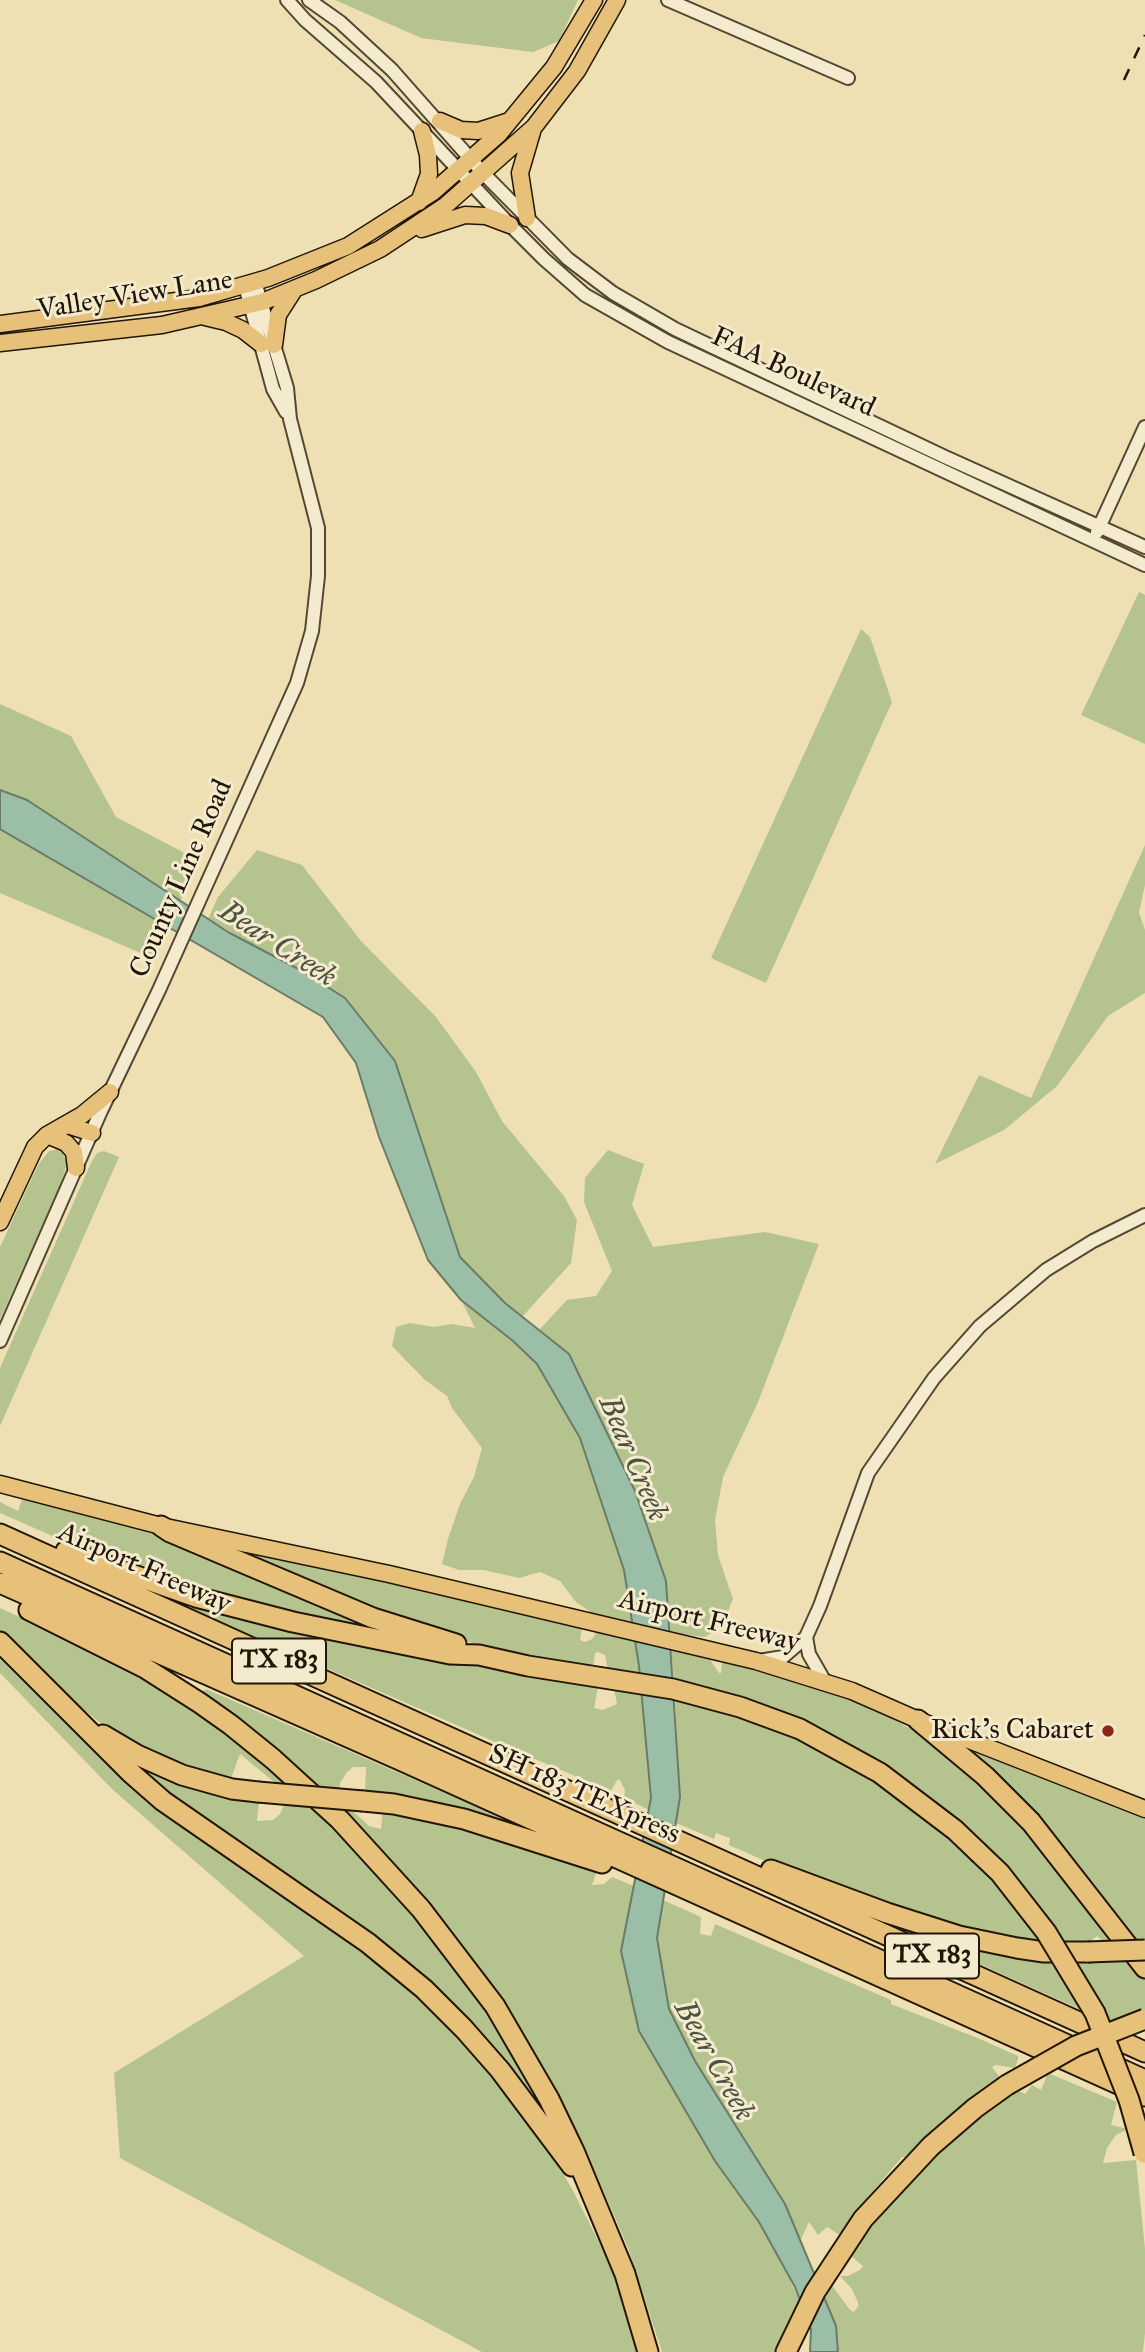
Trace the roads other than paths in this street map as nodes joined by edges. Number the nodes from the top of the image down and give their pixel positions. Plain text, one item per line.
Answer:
1 (287, 0) edge
2 (309, 0) edge
3 (594, 0) edge
4 (617, 0) edge
5 (668, 0) edge
6 (848, 78) dead end
7 (512, 120) junction
8 (440, 121) junction
9 (534, 127) junction
10 (422, 131) junction
11 (472, 159) junction
12 (459, 170) junction
13 (477, 178) junction
14 (419, 202) junction
15 (527, 218) junction
16 (510, 225) junction
17 (400, 237) junction
18 (250, 284) junction
19 (294, 289) junction
20 (256, 303) junction
21 (202, 316) junction
22 (0, 324) edge
23 (0, 343) edge
24 (268, 345) junction
25 (766, 380) junction
26 (1145, 426) edge
27 (942, 462) junction
28 (1100, 526) junction
29 (1092, 542) junction
30 (1145, 547) edge
31 (1145, 565) edge
32 (110, 1092) junction
33 (47, 1135) junction
34 (90, 1138) junction
35 (76, 1168) junction
36 (1145, 1215) edge
37 (0, 1222) edge
38 (0, 1341) edge
39 (0, 1484) edge
40 (0, 1524) edge
41 (161, 1526) junction
42 (0, 1534) edge
43 (0, 1552) edge
44 (0, 1562) edge
45 (0, 1583) edge
46 (0, 1593) edge
47 (806, 1637) junction
48 (0, 1642) edge
49 (479, 1655) junction
50 (756, 1661) junction
51 (825, 1682) junction
52 (74, 1716) junction
53 (918, 1720) junction
54 (1145, 1809) edge
55 (612, 1834) junction
56 (716, 1874) junction
57 (1145, 1950) edge
58 (1145, 1968) edge
59 (1145, 2018) edge
60 (1145, 2052) edge
61 (1145, 2068) edge
62 (1145, 2080) edge
63 (1145, 2096) edge
64 (1144, 2157) edge
65 (588, 2186) junction
66 (648, 2352) edge
67 (786, 2352) edge

1 - 10 street, FAA Boulevard
2 - 8 street, FAA Boulevard
3 - 7 main road, Valley View Lane
4 - 9 main road, Valley View Lane
5 - 6 street
7 - 8 main road
7 - 11 main road, Valley View Lane
8 - 11 street, FAA Boulevard
9 - 13 main road, Valley View Lane
9 - 15 main road
10 - 12 street, FAA Boulevard
10 - 14 main road
11 - 12 main road, Valley View Lane
11 - 13 street, FAA Boulevard
12 - 13 street, FAA Boulevard
12 - 14 main road, Valley View Lane
13 - 15 street, FAA Boulevard
13 - 16 street, FAA Boulevard
13 - 17 main road, Valley View Lane
14 - 18 main road, Valley View Lane
15 - 25 street, FAA Boulevard
16 - 17 main road
16 - 25 street, FAA Boulevard
17 - 19 main road, Valley View Lane
18 - 20 street, County Line Road
18 - 22 main road, Valley View Lane
19 - 20 main road, Valley View Lane
19 - 24 main road
20 - 21 main road, Valley View Lane
20 - 24 street, County Line Road
21 - 23 main road, Valley View Lane
21 - 24 main road
24 - 32 street, County Line Road
25 - 27 street, FAA Boulevard
26 - 28 street
27 - 28 street, FAA Boulevard
27 - 29 street, FAA Boulevard
28 - 29 street
28 - 30 street, FAA Boulevard
29 - 31 street, FAA Boulevard
32 - 33 main road
32 - 34 street, County Line Road
33 - 34 main road
33 - 35 main road
33 - 37 main road
34 - 35 street, County Line Road
35 - 38 street, County Line Road
36 - 47 street
39 - 41 main road, Airport Freeway
40 - 49 highway
41 - 49 highway
41 - 50 main road, Airport Freeway
42 - 55 highway, Airport Freeway / TX 183
43 - 55 highway, SH 183 TEXpress
44 - 55 highway, SH 183 TEXpress
45 - 55 highway, Airport Freeway / TX 183
46 - 65 highway
47 - 50 street
47 - 51 street
48 - 52 highway
49 - 64 highway, bridge
50 - 51 main road, Airport Freeway
51 - 53 main road, Airport Freeway
52 - 55 highway, bridge
52 - 65 highway
53 - 54 main road, Airport Freeway
53 - 58 highway
55 - 56 highway
55 - 56 highway, SH 183 TEXpress
55 - 56 highway, Airport Freeway / TX 183
56 - 57 highway, bridge
56 - 60 highway, Airport Freeway / TX 183
56 - 61 highway, SH 183 TEXpress
56 - 62 highway, SH 183 TEXpress
56 - 63 highway, Airport Freeway / TX 183
59 - 67 highway, bridge
65 - 66 highway

